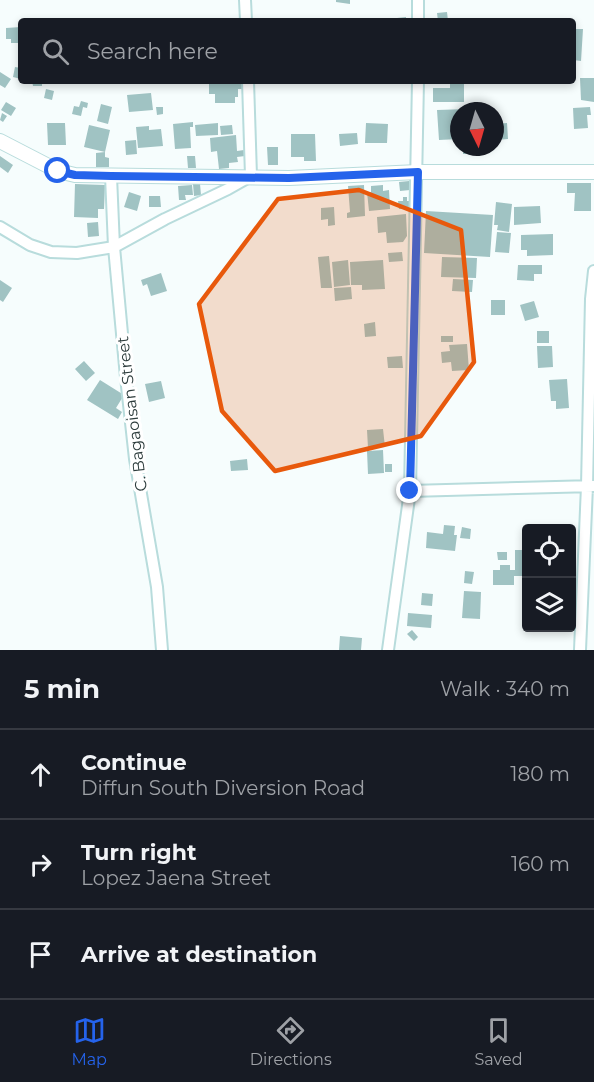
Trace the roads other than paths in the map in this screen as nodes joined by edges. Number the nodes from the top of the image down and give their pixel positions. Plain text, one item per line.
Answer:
1 (245, 0) edge
2 (418, 0) edge
3 (246, 18) edge
4 (418, 18) edge
5 (248, 84) edge
6 (418, 84) edge
7 (0, 141) edge
8 (418, 172) junction
9 (594, 172) edge
10 (111, 176) junction
11 (251, 176) junction
12 (0, 226) edge
13 (114, 247) junction
14 (594, 271) edge
15 (591, 486) edge
16 (410, 491) junction
17 (162, 650) edge
18 (388, 650) edge
19 (579, 650) edge

1 - 3 street
2 - 4 street
5 - 11 street
6 - 8 street
7 - 10 street
8 - 9 street
8 - 11 street
8 - 16 street
10 - 11 street
10 - 13 street, C. Bagaoisan Street
11 - 13 street
12 - 13 street
13 - 17 street, C. Bagaoisan Street
14 - 15 street
15 - 16 street
15 - 19 street
16 - 18 street

